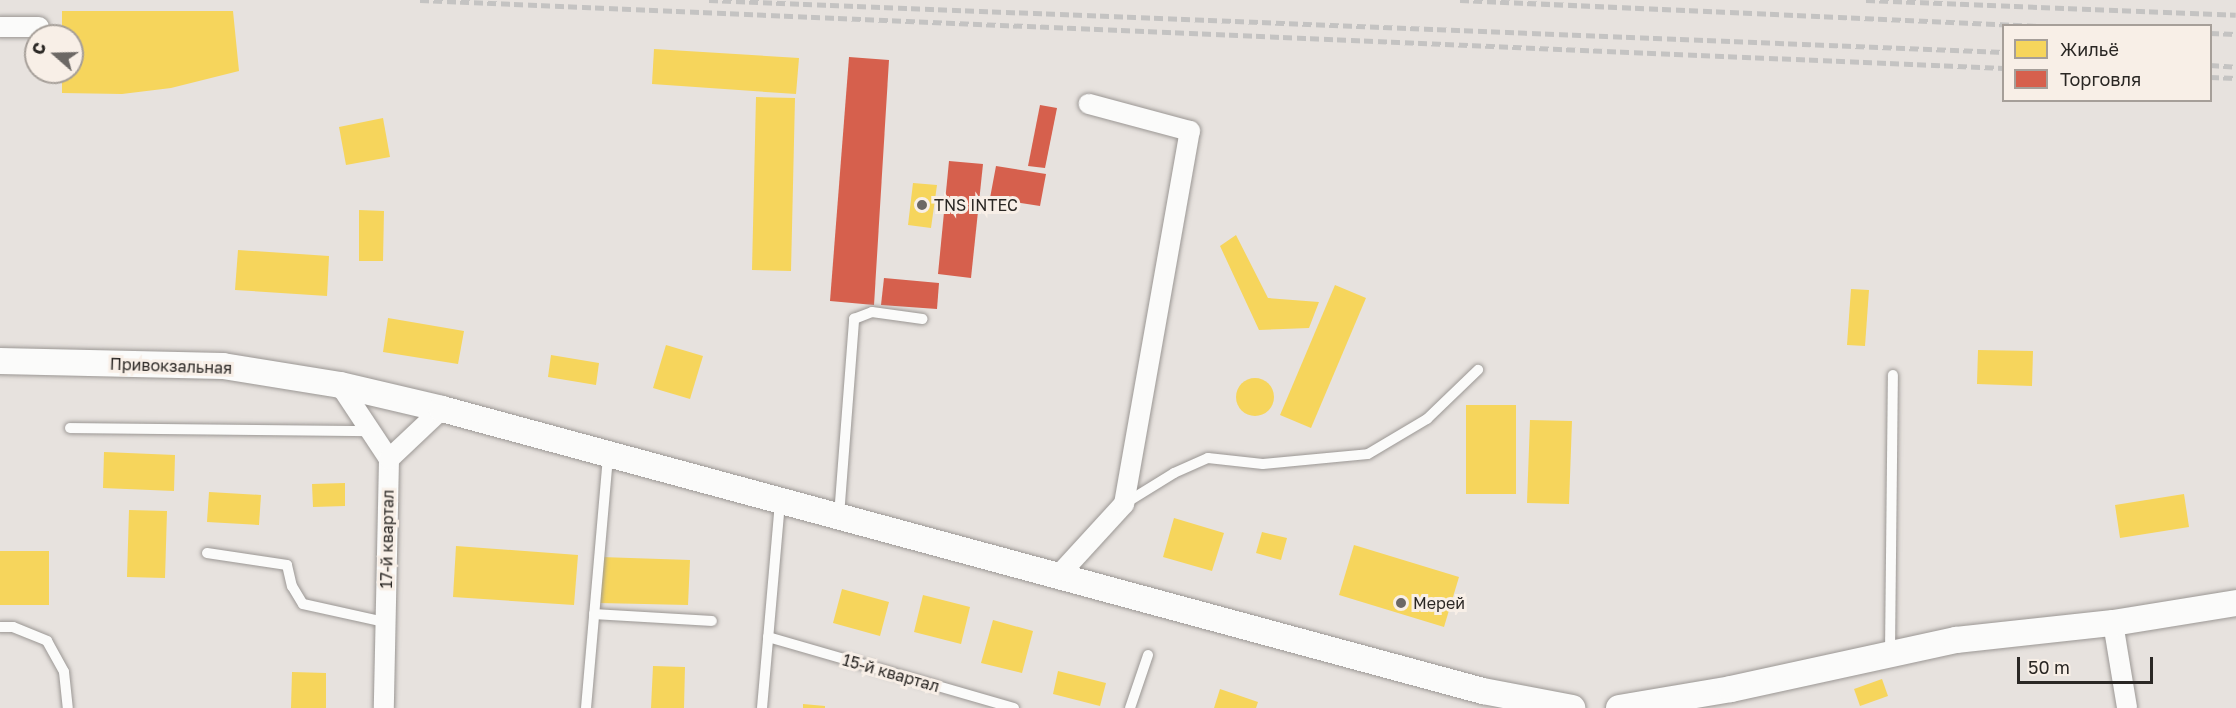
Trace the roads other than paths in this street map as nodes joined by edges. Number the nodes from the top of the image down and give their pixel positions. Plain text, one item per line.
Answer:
1 (0, 27) edge
2 (24, 27) edge
3 (1089, 104) dead end
4 (923, 319) dead end
5 (0, 361) edge
6 (1478, 370) dead end
7 (1893, 375) dead end
8 (340, 385) junction
9 (442, 409) junction
10 (70, 428) dead end
11 (370, 431) junction
12 (608, 454) junction
13 (389, 459) junction
14 (780, 500) junction
15 (1124, 504) junction
16 (839, 516) junction
17 (207, 553) dead end
18 (1058, 576) junction
19 (2236, 603) edge
20 (594, 614) junction
21 (712, 621) dead end
22 (385, 622) junction
23 (2112, 623) junction
24 (0, 627) edge
25 (768, 638) junction
26 (1890, 652) junction
27 (1148, 655) dead end
28 (1545, 705) edge
29 (68, 708) edge
30 (384, 708) edge
31 (586, 708) edge
32 (762, 708) edge
33 (1014, 708) edge
34 (1130, 708) edge
35 (1572, 708) edge
36 (1619, 708) edge
37 (2127, 708) edge

1 - 2 street
3 - 15 street
4 - 16 lane
5 - 8 street, Привокзальная
6 - 15 lane
7 - 26 lane
8 - 9 street, Привокзальная
8 - 11 street
9 - 12 street, Привокзальная
9 - 13 street
10 - 11 lane
11 - 13 street
12 - 14 street, Привокзальная
12 - 20 lane
13 - 22 street, 17-й квартал
14 - 16 street, Привокзальная
14 - 25 lane
15 - 18 street
16 - 18 street, Привокзальная
17 - 22 lane
18 - 28 street, Привокзальная
19 - 23 street
20 - 21 lane
20 - 31 lane
22 - 30 street, 17-й квартал
23 - 26 street
23 - 37 street
24 - 29 lane
25 - 32 lane
25 - 33 lane, 15-й квартал
26 - 36 street
27 - 34 lane
28 - 35 street, Привокзальная

